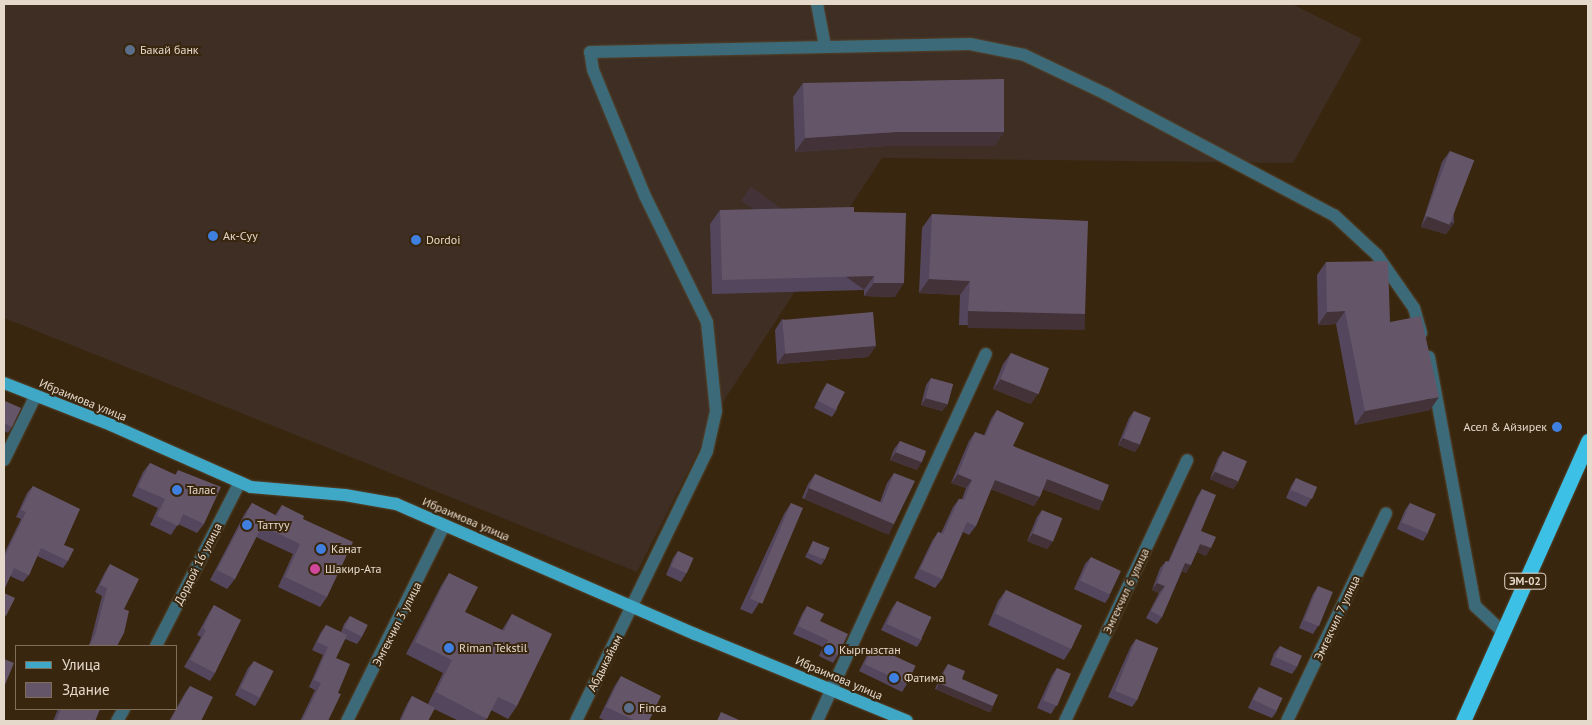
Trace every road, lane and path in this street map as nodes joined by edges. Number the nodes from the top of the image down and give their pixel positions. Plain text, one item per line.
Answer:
1 (817, 4) edge
2 (825, 46) junction
3 (986, 354) dead end
4 (4, 383) edge
5 (36, 395) junction
6 (1588, 441) edge
7 (4, 460) edge
8 (1187, 460) dead end
9 (240, 482) junction
10 (1386, 513) dead end
11 (444, 526) junction
12 (634, 606) junction
13 (1502, 630) junction
14 (157, 645) edge
15 (831, 689) junction
16 (346, 721) edge
17 (576, 721) edge
18 (817, 721) edge
19 (907, 721) edge
20 (1065, 721) edge
21 (1286, 721) edge
22 (1463, 721) edge

1 - 2 street
2 - 12 street, Абдыкайым
2 - 13 street
3 - 15 street
4 - 5 main road, Ибраимова улица
5 - 7 street
5 - 9 main road, Ибраимова улица
6 - 13 highway, ЭМ-02
8 - 20 street, Эмгекчил 6 улица
9 - 11 main road, Ибраимова улица
9 - 14 street, Дордой 16 улица
10 - 21 street, Эмгекчил 7 улица
11 - 12 main road, Ибраимова улица
11 - 16 street, Эмгекчил 3 улица
12 - 15 main road, Ибраимова улица
12 - 17 street, Абдыкайым
13 - 22 highway, ЭМ-02
15 - 18 street
15 - 19 main road, Ибраимова улица

